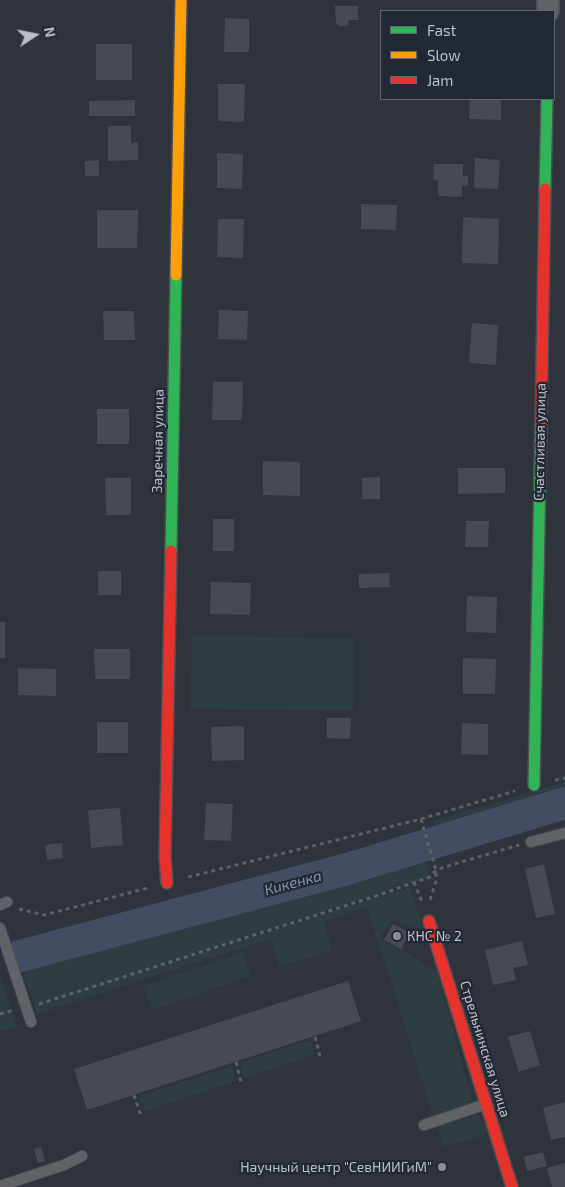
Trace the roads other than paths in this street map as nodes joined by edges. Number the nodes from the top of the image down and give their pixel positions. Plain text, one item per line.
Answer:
1 (181, 0) edge
2 (547, 100) edge
3 (534, 785) road end
4 (565, 833) edge
5 (532, 842) road end
6 (166, 883) road end
7 (429, 921) dead end
8 (0, 928) edge
9 (31, 1022) dead end
10 (487, 1104) junction
11 (424, 1125) dead end
12 (82, 1156) dead end
13 (0, 1186) edge
14 (512, 1187) edge

1 - 6 street, Заречная улица
2 - 3 street, Счастливая улица
4 - 5 lane
7 - 10 street, Стрельнинская улица
8 - 9 lane
10 - 11 lane
10 - 14 street, Стрельнинская улица
12 - 13 lane

